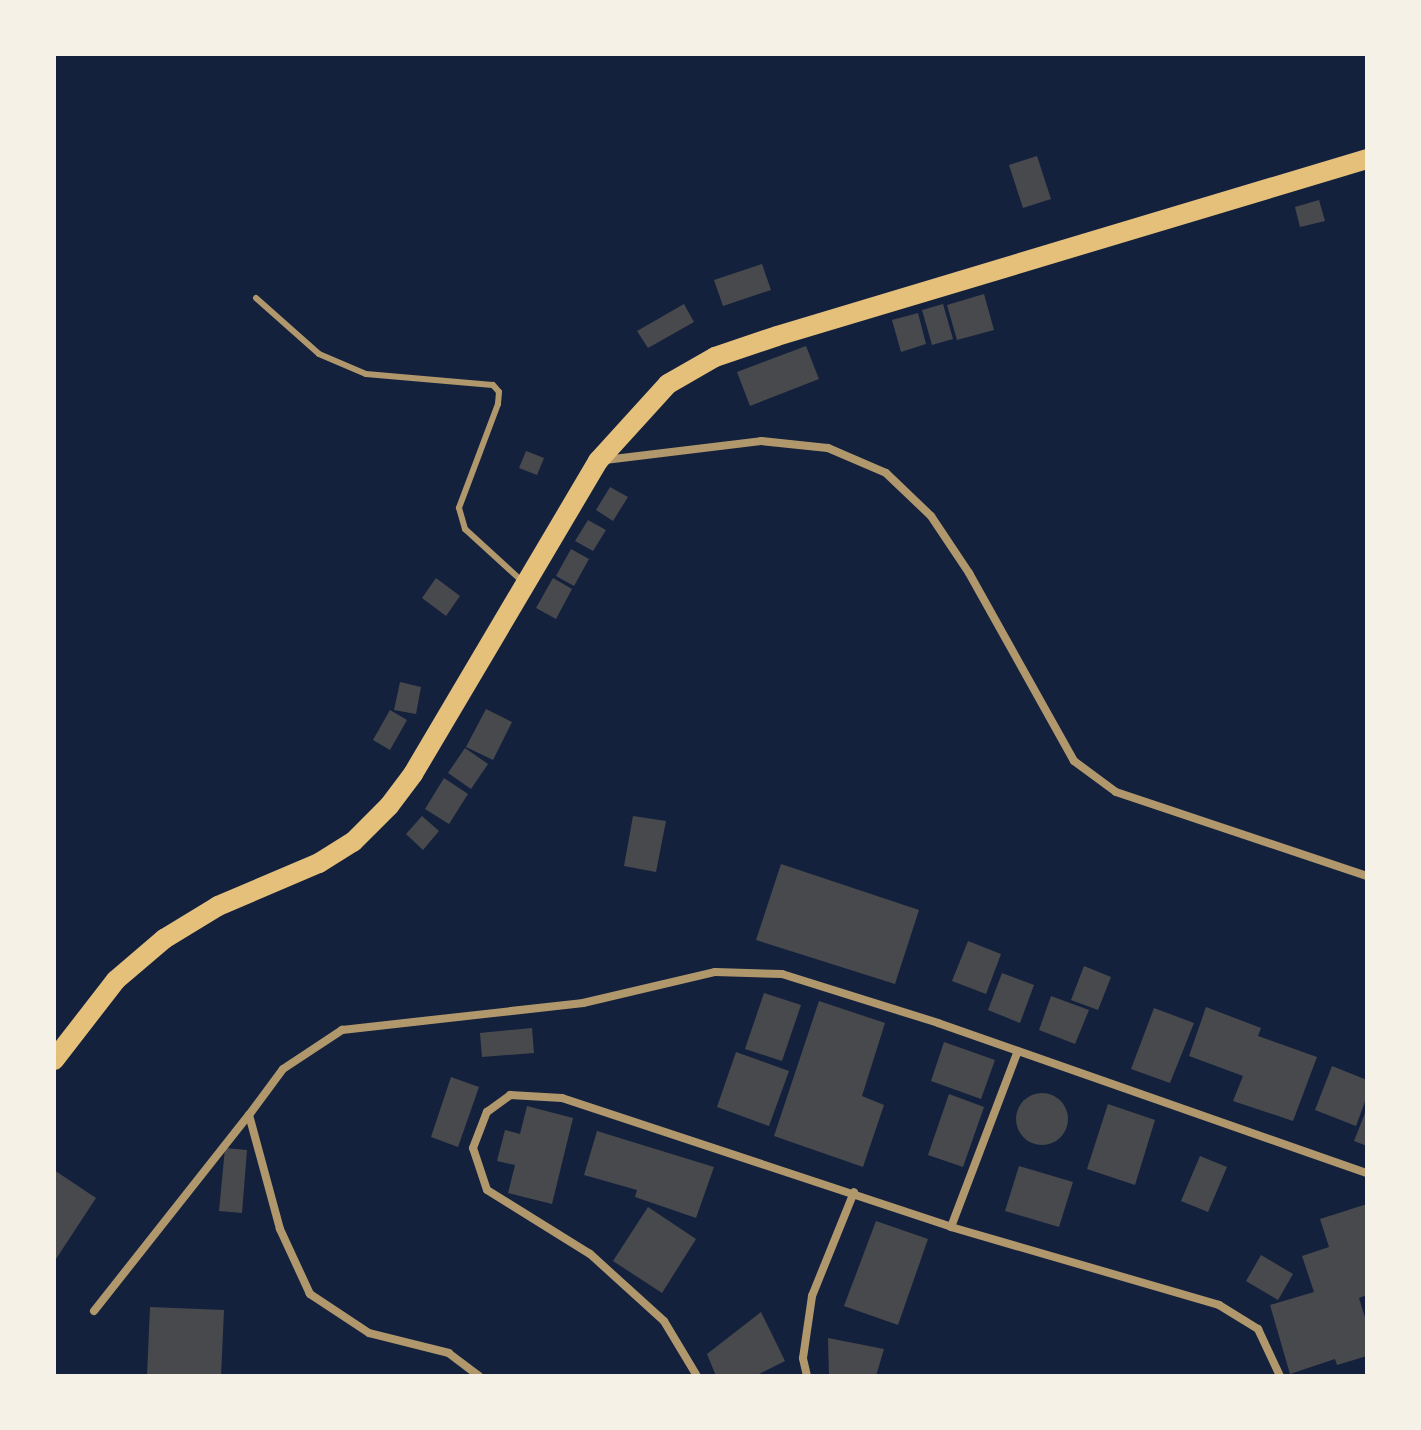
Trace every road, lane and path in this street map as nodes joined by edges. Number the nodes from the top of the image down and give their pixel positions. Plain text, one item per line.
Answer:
1 (1367, 159) edge
2 (256, 298) dead end
3 (598, 461) junction
4 (524, 583) junction
5 (1367, 876) edge
6 (1018, 1051) junction
7 (54, 1060) edge
8 (249, 1115) junction
9 (1367, 1173) edge
10 (854, 1192) junction
11 (951, 1227) junction
12 (94, 1311) dead end
13 (479, 1376) edge
14 (697, 1376) edge
15 (807, 1376) edge
16 (1280, 1376) edge

1 - 3 main road
2 - 4 lane
3 - 4 main road
3 - 5 street
4 - 7 main road
6 - 8 street
6 - 9 street
6 - 11 street
8 - 12 street
8 - 13 street
10 - 11 street
10 - 14 street
10 - 15 street
11 - 16 street

